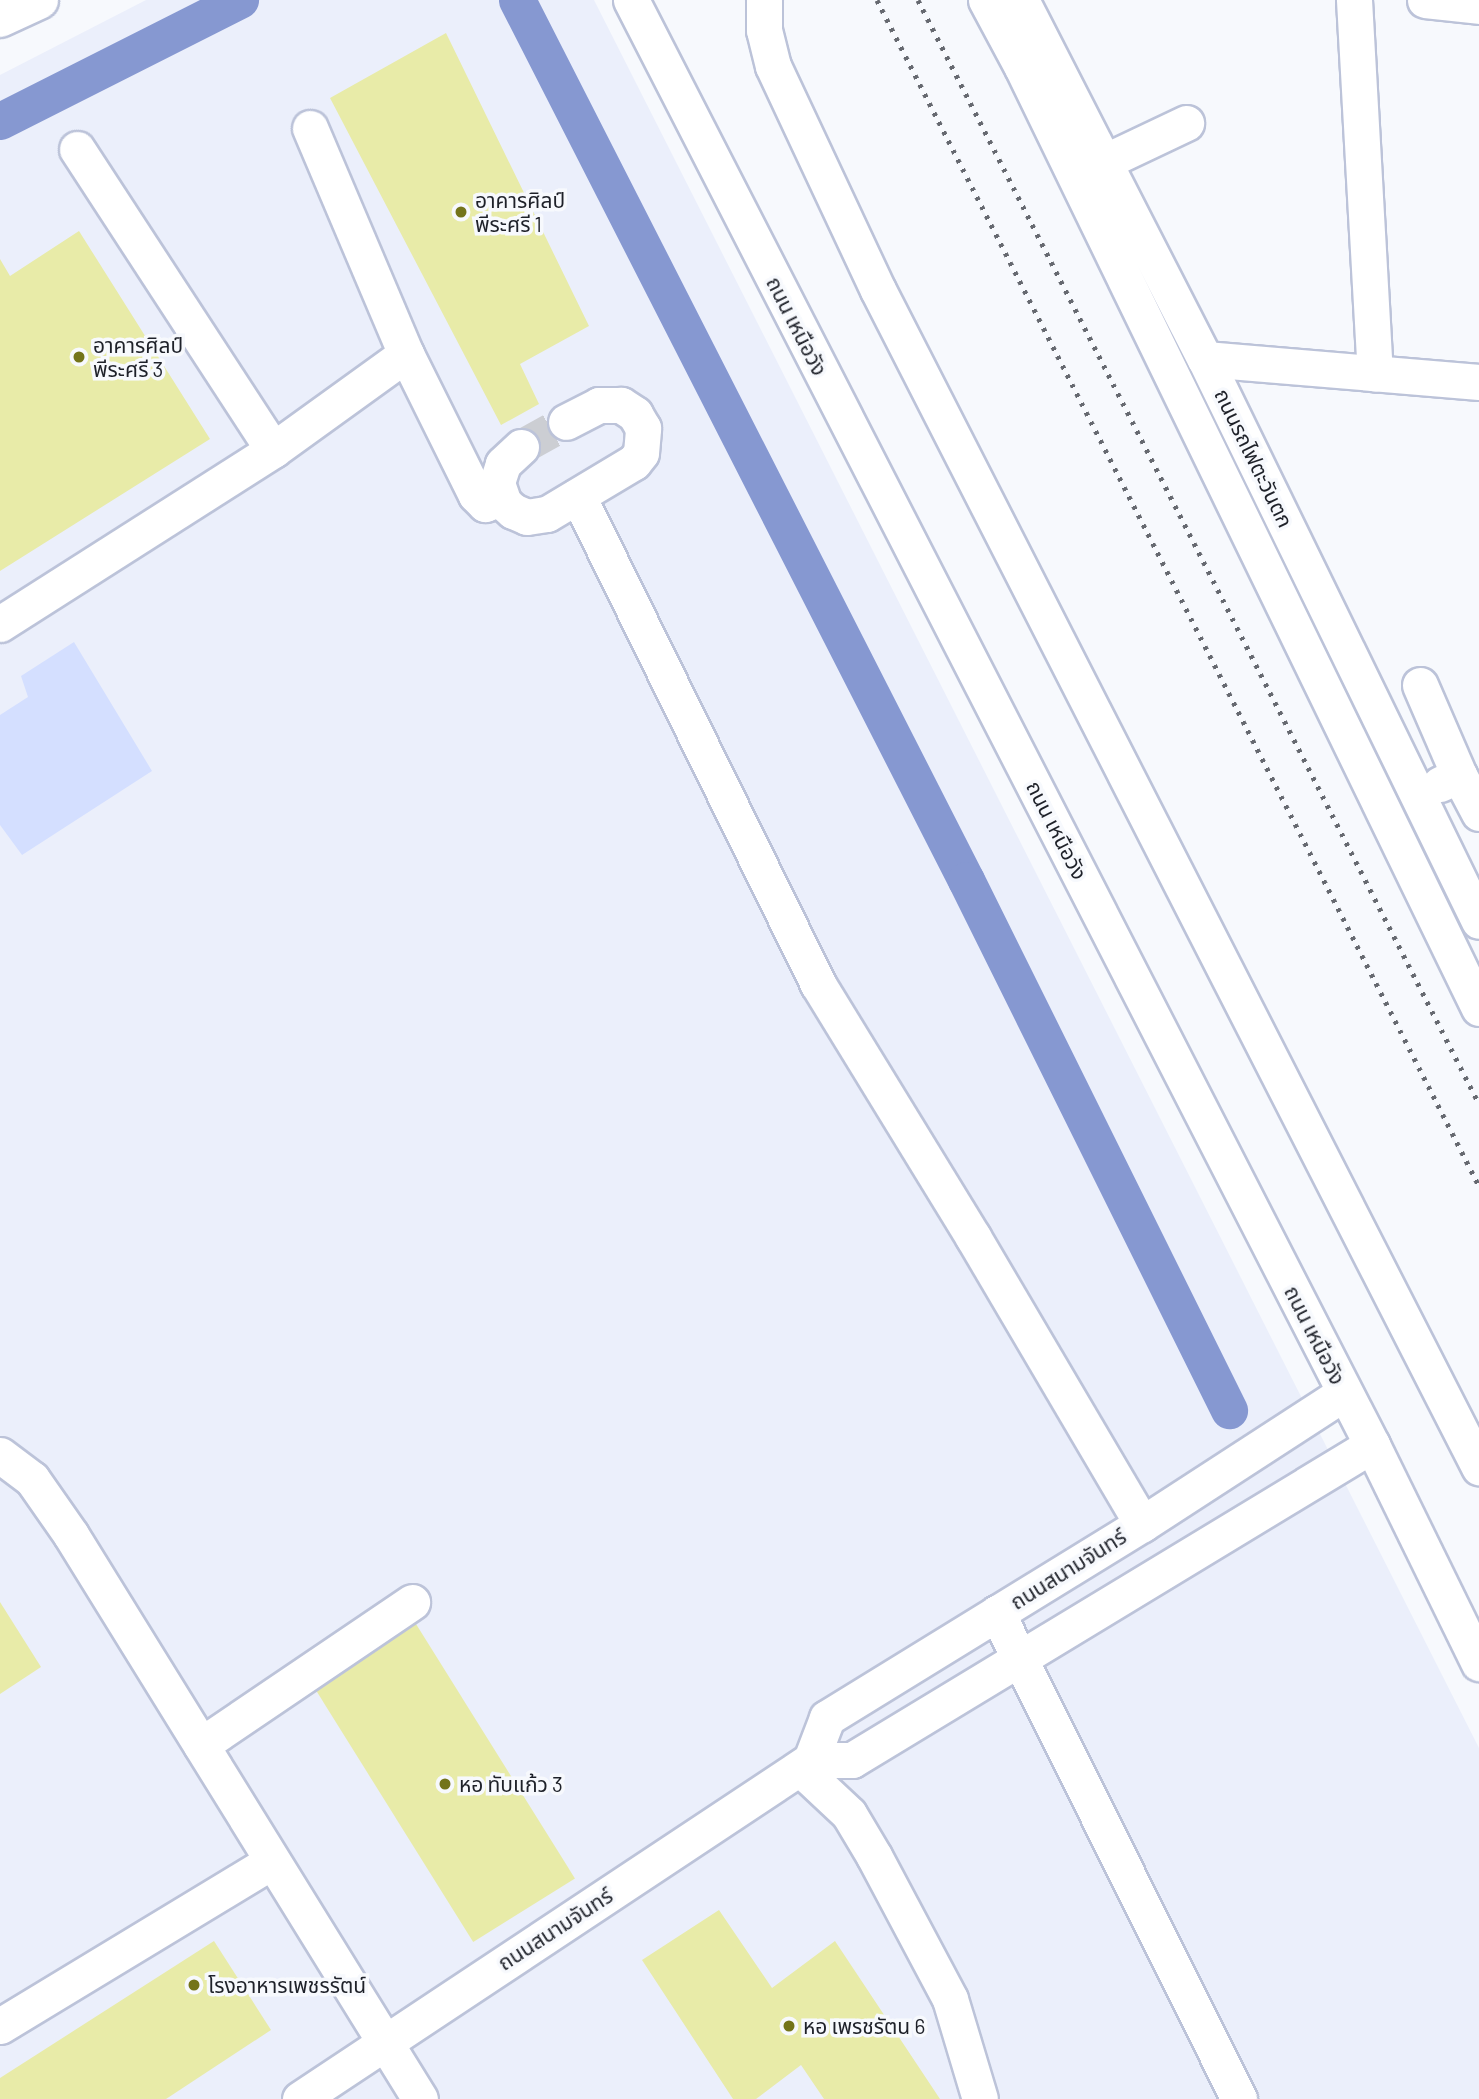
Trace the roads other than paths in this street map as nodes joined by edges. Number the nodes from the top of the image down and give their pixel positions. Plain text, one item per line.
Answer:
1 (38, 0) edge
2 (631, 0) edge
3 (764, 0) edge
4 (986, 0) edge
5 (1021, 0) edge
6 (1354, 0) edge
7 (1425, 0) edge
8 (1479, 6) edge
9 (0, 18) edge
10 (1186, 123) dead end
11 (310, 128) dead end
12 (77, 149) dead end
13 (1104, 162) junction
14 (406, 354) junction
15 (1205, 359) junction
16 (1375, 373) junction
17 (1479, 382) edge
18 (566, 422) tunnel mouth
19 (521, 447) tunnel mouth
20 (273, 450) junction
21 (578, 496) junction
22 (501, 498) junction
23 (0, 624) edge
24 (1420, 685) dead end
25 (1459, 775) junction
26 (1418, 794) junction
27 (1479, 813) edge
28 (1479, 921) edge
29 (1479, 1008) edge
30 (1344, 1393) junction
31 (1372, 1444) junction
32 (0, 1455) edge
33 (1479, 1467) edge
34 (1142, 1524) junction
35 (412, 1602) dead end
36 (996, 1613) junction
37 (1018, 1660) junction
38 (1479, 1663) edge
39 (201, 1745) junction
40 (805, 1764) junction
41 (272, 1861) junction
42 (0, 2026) edge
43 (383, 2042) junction
44 (300, 2099) edge
45 (420, 2099) edge
46 (980, 2099) edge
47 (1239, 2099) edge

1 - 9 highway
2 - 30 street, ถนน เหนือวัง
3 - 33 street
4 - 29 street
5 - 13 street, ถนนรถไฟตะวันตก
6 - 16 street
7 - 8 street
10 - 13 street
11 - 14 street
12 - 20 street
13 - 15 street, ถนนรถไฟตะวันตก
14 - 20 street
14 - 22 street
15 - 16 street
15 - 26 street, ถนนรถไฟตะวันตก
16 - 17 street
18 - 21 street
19 - 22 street
20 - 23 street
21 - 22 street
21 - 34 street
24 - 25 street
25 - 26 street
25 - 27 street
26 - 28 street, ถนนรถไฟตะวันตก
30 - 31 street, ถนน เหนือวัง
30 - 34 street, ถนนสนามจันทร์
31 - 37 street
31 - 38 street, ถนน เหนือวัง
32 - 39 street
34 - 36 street, ถนนสนามจันทร์
35 - 39 street
36 - 37 street
36 - 40 street, ถนนสนามจันทร์
37 - 40 street
37 - 47 street
39 - 41 street
40 - 43 street, ถนนสนามจันทร์
40 - 46 street
41 - 42 street
41 - 43 street
43 - 44 street, ถนนสนามจันทร์
43 - 45 street

